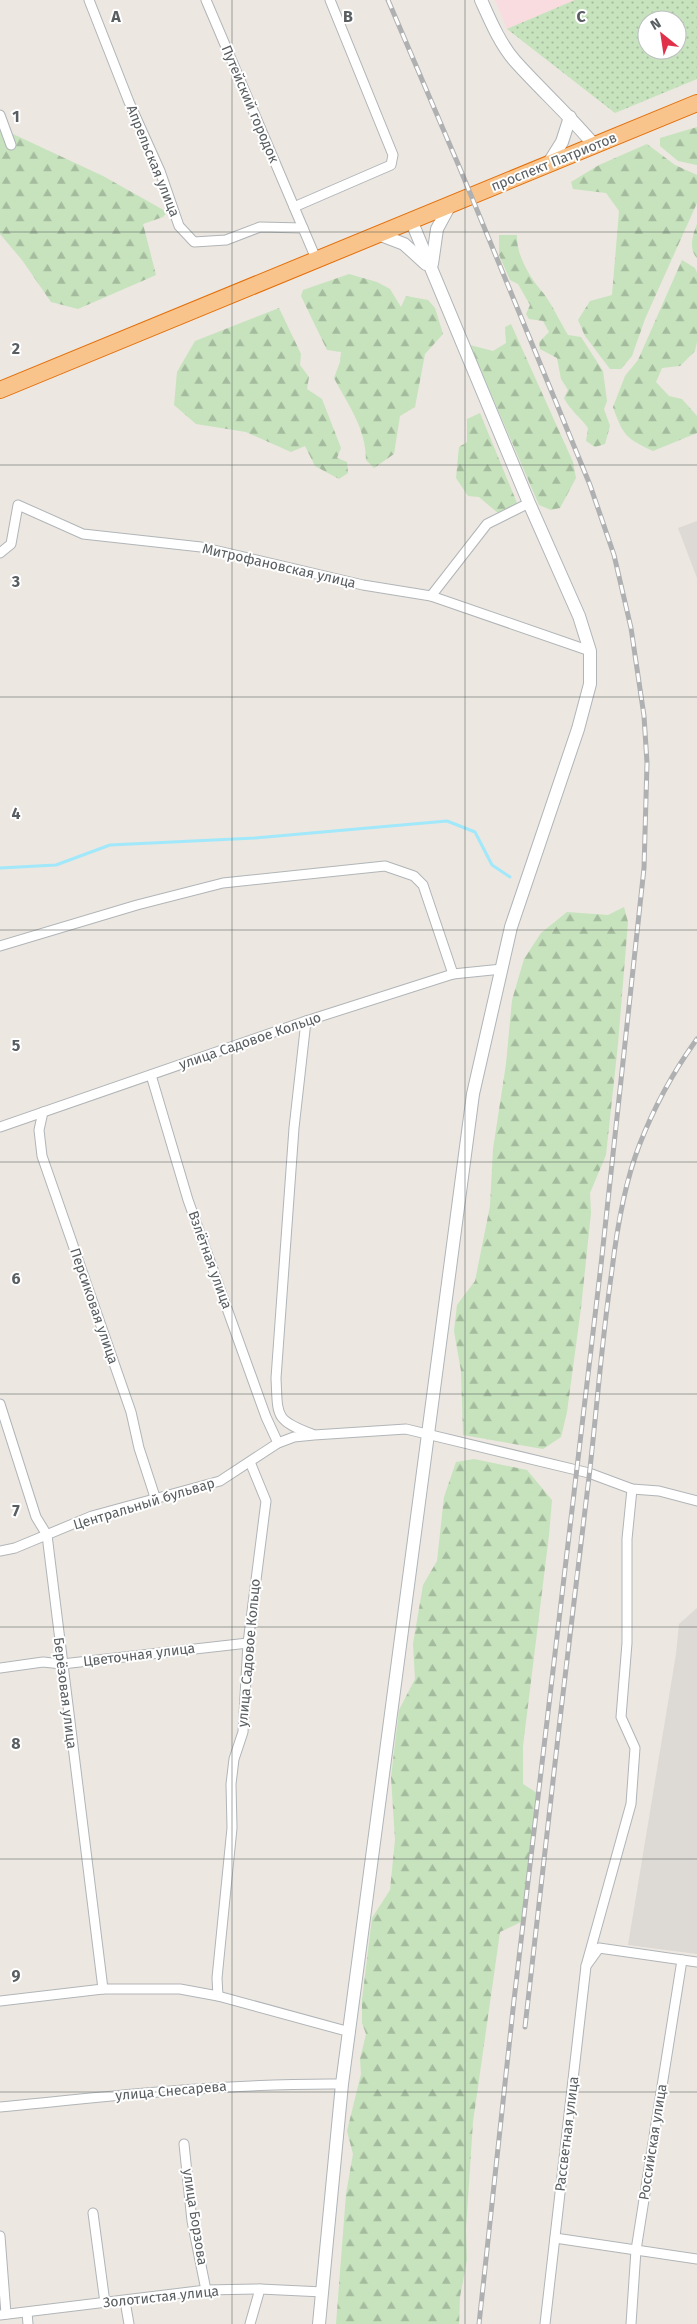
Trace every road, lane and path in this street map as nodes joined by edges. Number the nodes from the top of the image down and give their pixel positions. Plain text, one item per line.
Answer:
1 (89, 0) edge
2 (206, 0) edge
3 (330, 0) edge
4 (481, 0) edge
5 (697, 103) edge
6 (0, 115) edge
7 (570, 117) junction
8 (11, 145) dead end
9 (595, 146) junction
10 (547, 166) junction
11 (451, 204) junction
12 (294, 207) junction
13 (412, 220) junction
14 (303, 228) junction
15 (378, 234) junction
16 (317, 261) junction
17 (432, 271) junction
18 (0, 390) edge
19 (529, 503) junction
20 (0, 553) edge
21 (431, 596) junction
22 (590, 651) junction
23 (0, 946) edge
24 (502, 969) junction
25 (453, 974) junction
26 (306, 1021) junction
27 (151, 1075) junction
28 (43, 1112) junction
29 (0, 1126) edge
30 (0, 1404) edge
31 (314, 1435) junction
32 (428, 1435) junction
33 (278, 1443) junction
34 (250, 1462) junction
35 (632, 1489) junction
36 (156, 1500) junction
37 (697, 1502) edge
38 (47, 1535) junction
39 (0, 1551) edge
40 (248, 1643) junction
41 (62, 1664) junction
42 (0, 1668) edge
43 (682, 1960) junction
44 (697, 1962) edge
45 (586, 1966) junction
46 (103, 1989) junction
47 (218, 1996) junction
48 (0, 2001) edge
49 (350, 2032) junction
50 (342, 2084) junction
51 (0, 2108) edge
52 (184, 2144) dead end
53 (93, 2213) dead end
54 (0, 2236) edge
55 (555, 2238) junction
56 (636, 2250) junction
57 (697, 2259) edge
58 (206, 2290) junction
59 (260, 2290) junction
60 (323, 2292) junction
61 (125, 2301) junction
62 (105, 2303) junction
63 (27, 2313) junction
64 (3, 2314) edge
65 (28, 2324) edge
66 (129, 2324) edge
67 (250, 2324) edge
68 (319, 2324) edge
69 (545, 2324) edge
70 (631, 2324) edge

1 - 14 street, Апрельская улица
2 - 12 street, Путейский городок
3 - 12 street
4 - 7 street
5 - 9 highway, проспект Патриотов
6 - 8 street
7 - 9 street
7 - 10 street
9 - 10 highway, проспект Патриотов
10 - 11 highway, проспект Патриотов
11 - 13 highway, проспект Патриотов
11 - 17 street
12 - 14 street, Путейский городок
13 - 15 highway, проспект Патриотов
13 - 17 street
14 - 16 street, Путейский городок
15 - 16 highway, проспект Патриотов
15 - 17 street
16 - 18 highway, проспект Патриотов
17 - 19 street
19 - 21 street
19 - 22 street
20 - 21 street, Митрофановская улица
21 - 22 street, Митрофановская улица
22 - 24 street
23 - 25 street
24 - 25 street, улица Садовое Кольцо
24 - 32 street
25 - 26 street, улица Садовое Кольцо
26 - 27 street, улица Садовое Кольцо
26 - 31 street
27 - 28 street, улица Садовое Кольцо
27 - 33 street, Взлётная улица
28 - 29 street, улица Садовое Кольцо
28 - 36 street, Персиковая улица
30 - 38 street, Берёзовая улица
31 - 32 street, Центральный бульвар
31 - 33 street, Центральный бульвар
32 - 35 street, Центральный бульвар
32 - 49 street
33 - 34 street, Центральный бульвар
34 - 36 street, Центральный бульвар
34 - 40 street, улица Садовое Кольцо
35 - 37 street, Центральный бульвар
35 - 45 street
36 - 38 street, Центральный бульвар
38 - 39 street, Центральный бульвар
38 - 41 street, Берёзовая улица
40 - 41 street, Цветочная улица
40 - 47 street, улица Садовое Кольцо
41 - 42 street, Цветочная улица
41 - 46 street, Берёзовая улица
43 - 44 street
43 - 45 street, Рассветная улица
43 - 56 street, Российская улица
45 - 55 street, Рассветная улица
46 - 47 street
46 - 48 street
47 - 49 street
49 - 50 street
50 - 51 street, улица Снесарева
50 - 60 street
52 - 58 street, улица Борзова
53 - 62 street
54 - 64 street
55 - 56 street
55 - 69 street, Рассветная улица
56 - 57 street
56 - 70 street, Российская улица
58 - 59 street, Золотистая улица
58 - 61 street, Золотистая улица
59 - 60 street, Золотистая улица
59 - 67 street
60 - 68 street
61 - 62 street, Золотистая улица
61 - 66 street
62 - 63 street, Золотистая улица
63 - 64 street, Золотистая улица
63 - 65 street

